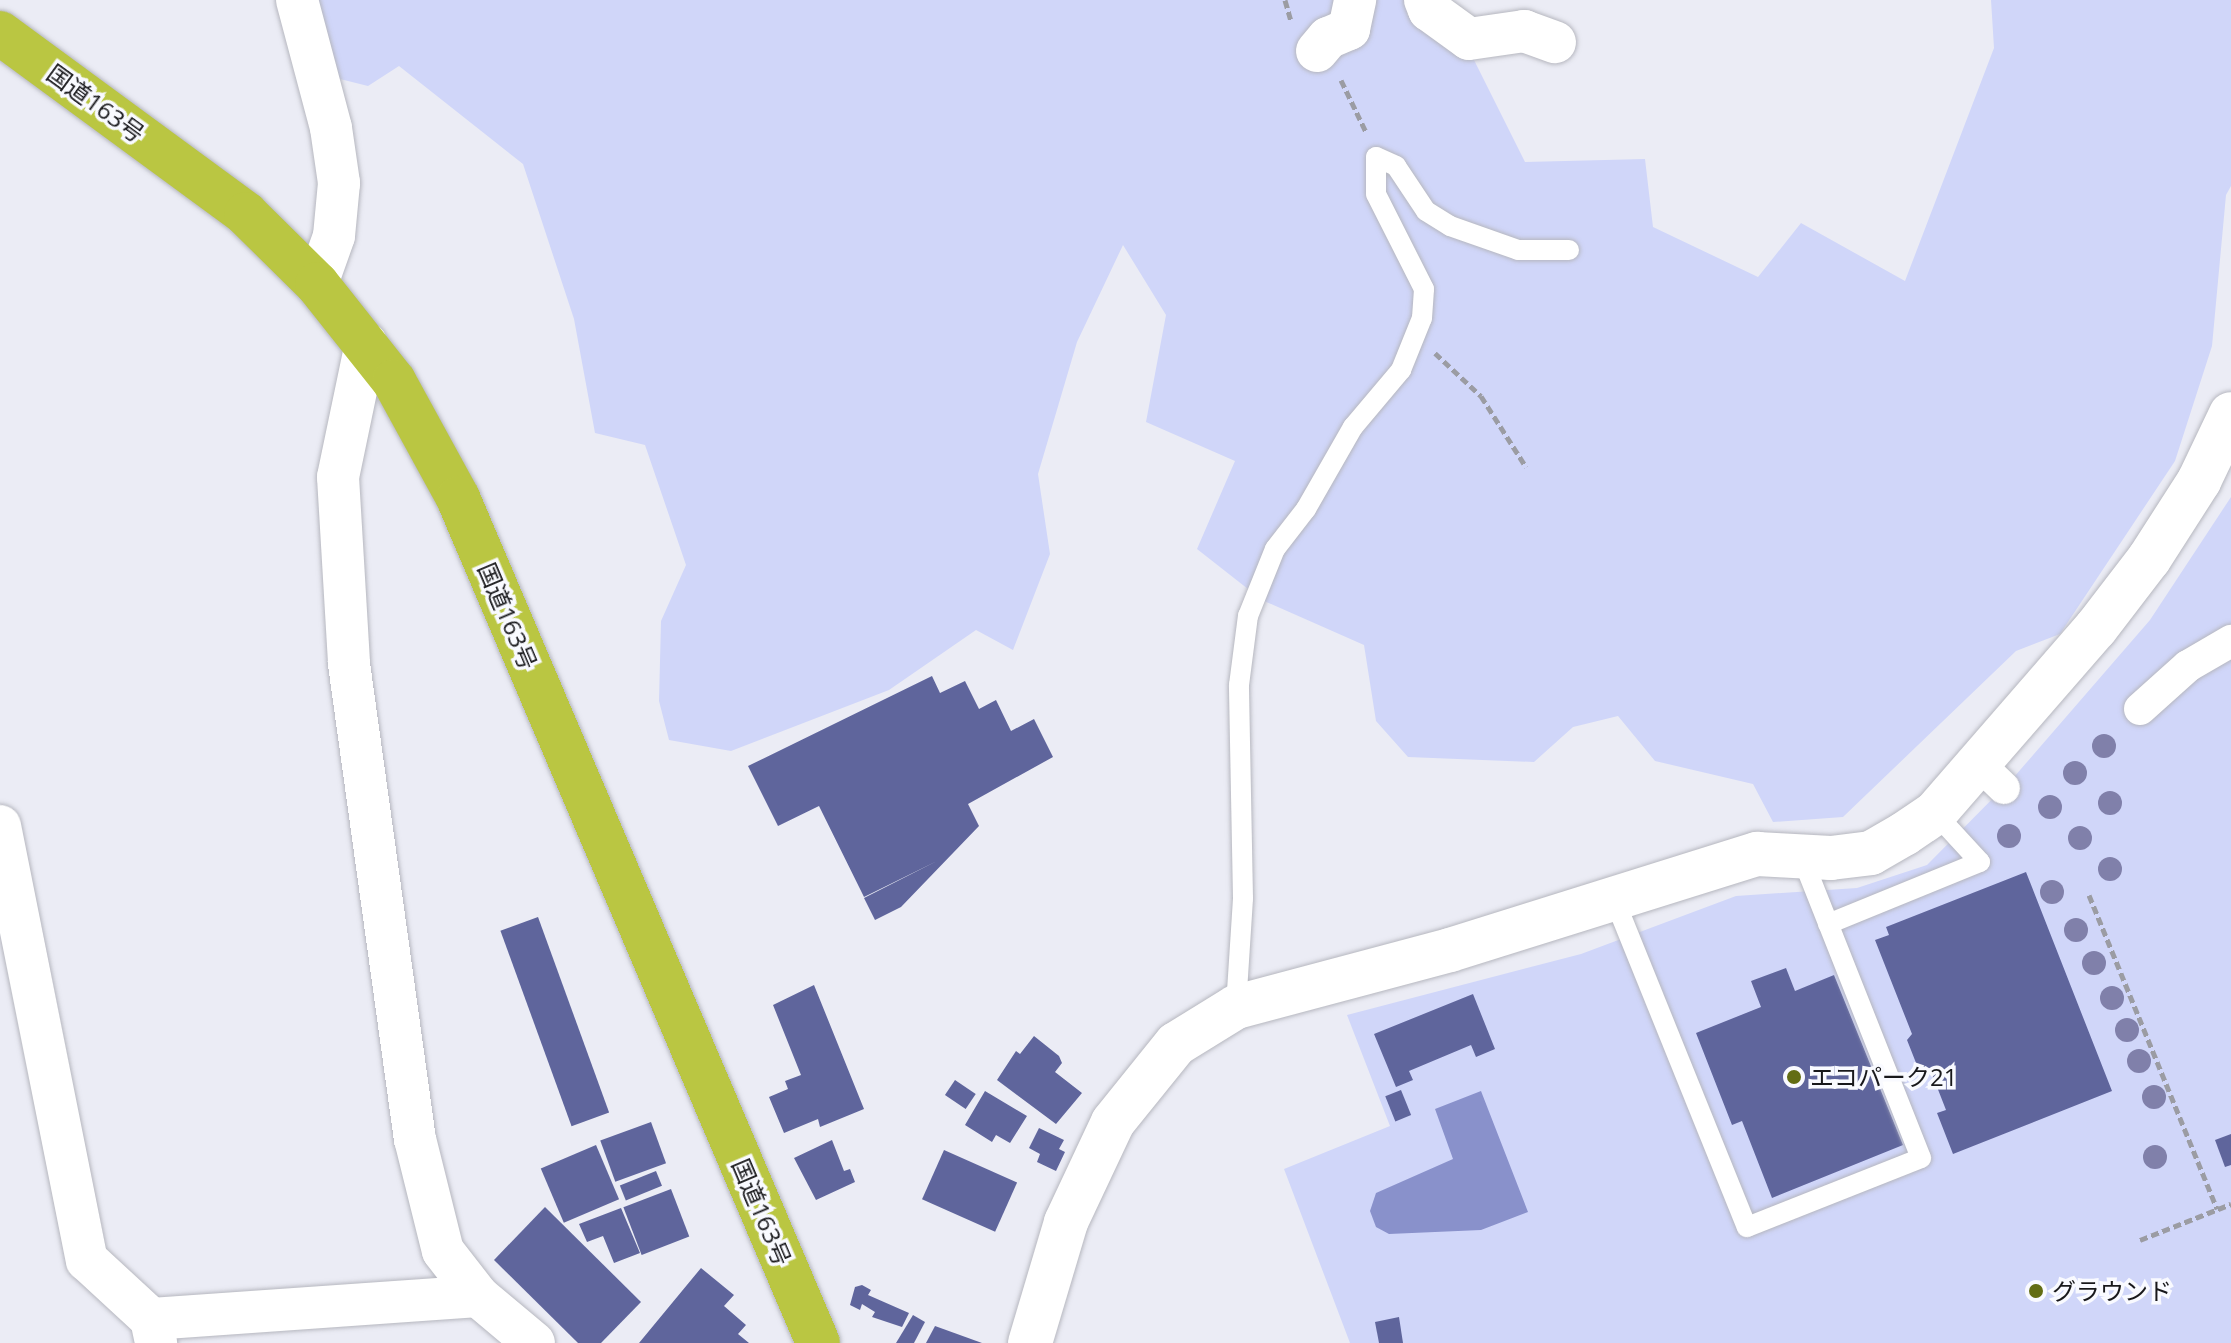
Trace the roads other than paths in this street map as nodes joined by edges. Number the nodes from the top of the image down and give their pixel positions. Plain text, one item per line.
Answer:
1 (297, 0) edge
2 (1355, 0) edge
3 (1425, 0) edge
4 (0, 33) edge
5 (1555, 42) dead end
6 (1317, 51) dead end
7 (1569, 250) dead end
8 (317, 284) junction
9 (366, 343) junction
10 (2231, 414) edge
11 (2231, 641) edge
12 (2140, 709) dead end
13 (1935, 813) junction
14 (0, 826) edge
15 (1802, 857) junction
16 (1613, 896) junction
17 (1828, 924) junction
18 (1236, 1007) junction
19 (478, 1296) junction
20 (154, 1331) edge
21 (534, 1343) edge
22 (818, 1343) edge
23 (1030, 1343) edge

1 - 8 street
2 - 6 street
3 - 5 street
4 - 8 highway, 国道163号
7 - 18 lane
8 - 9 highway, 国道163号
9 - 19 street
9 - 22 highway, 国道163号
10 - 13 street
11 - 12 street
13 - 15 street
13 - 17 lane
14 - 20 street
15 - 16 street
15 - 17 lane
16 - 17 lane
16 - 18 street
18 - 23 street
19 - 20 street
19 - 21 street

